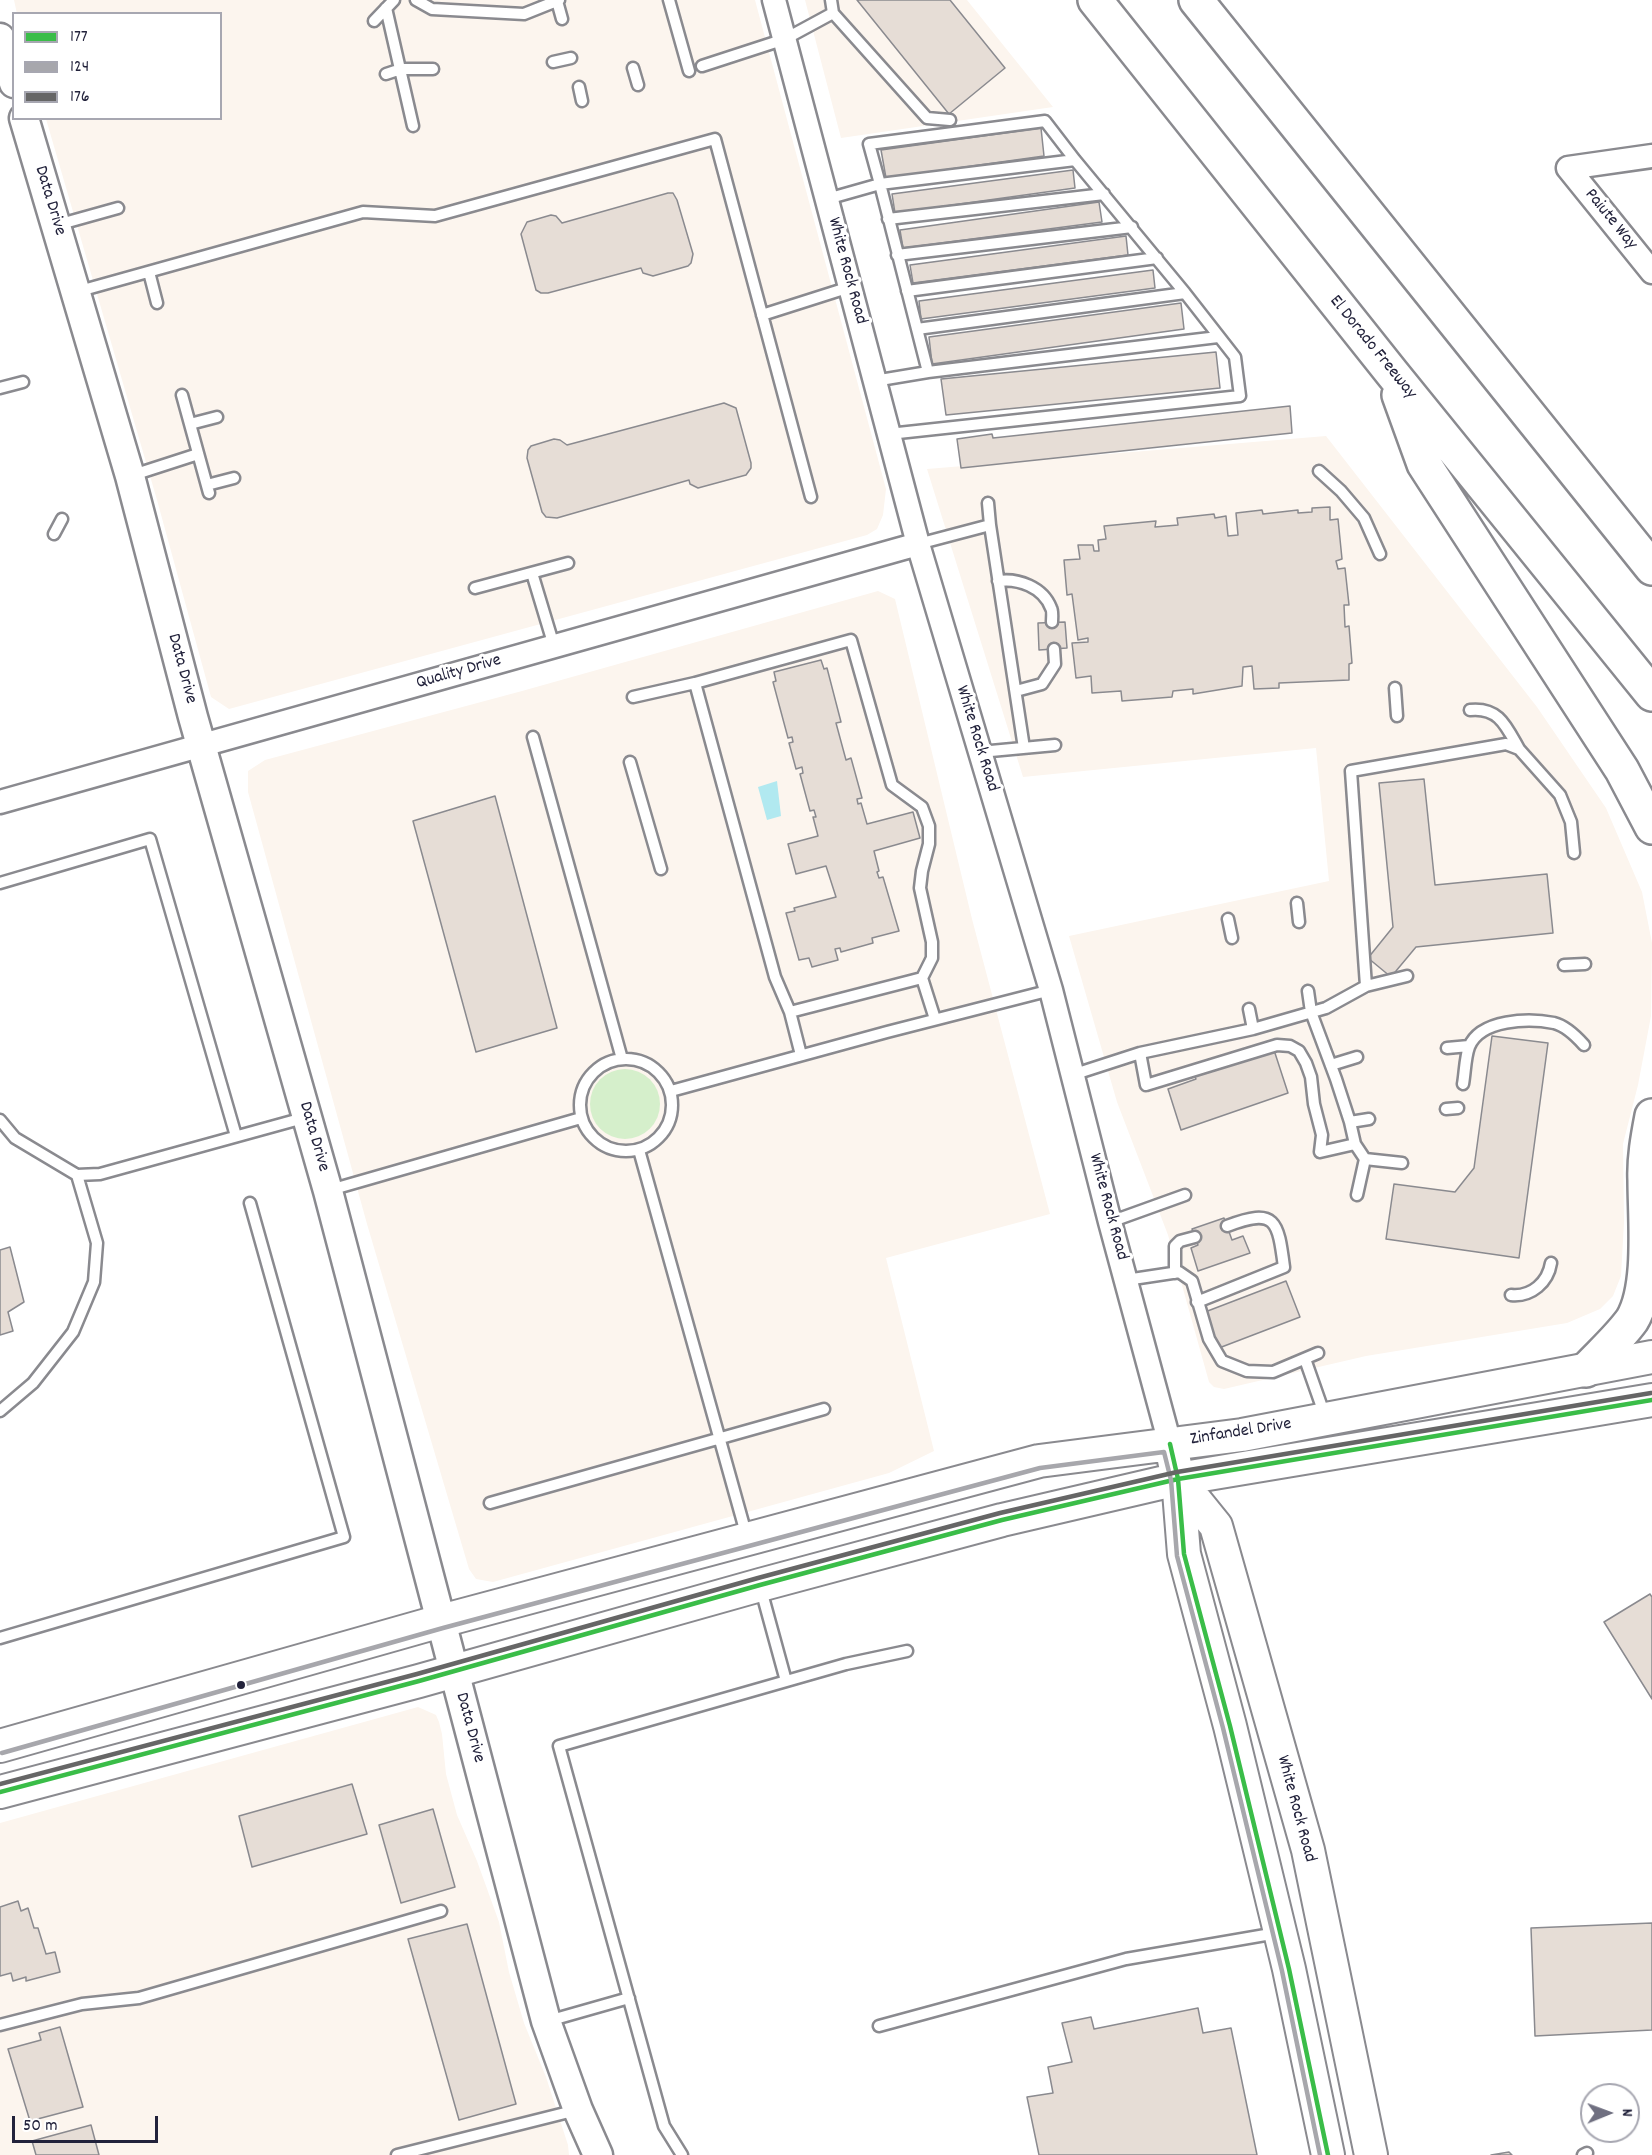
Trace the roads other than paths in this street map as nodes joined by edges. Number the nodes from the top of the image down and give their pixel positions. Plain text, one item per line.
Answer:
1 (416, 0) edge
2 (558, 0) edge
3 (669, 0) edge
4 (774, 0) edge
5 (831, 0) edge
6 (1095, 0) edge
7 (1196, 0) edge
8 (390, 4) edge
9 (833, 13) junction
10 (562, 19) dead end
11 (374, 21) dead end
12 (0, 38) edge
13 (785, 39) junction
14 (571, 58) dead end
15 (553, 62) dead end
16 (702, 66) dead end
17 (633, 68) dead end
18 (401, 69) junction
19 (433, 69) dead end
20 (689, 70) dead end
21 (386, 74) dead end
22 (12, 77) edge
23 (638, 85) dead end
24 (579, 87) dead end
25 (582, 100) dead end
26 (25, 120) edge
27 (950, 120) dead end
28 (413, 126) dead end
29 (1652, 156) edge
30 (1075, 160) junction
31 (880, 184) junction
32 (1104, 194) junction
33 (827, 199) junction
34 (118, 208) dead end
35 (888, 219) junction
36 (56, 225) junction
37 (1132, 227) junction
38 (897, 255) junction
39 (1157, 258) junction
40 (149, 272) junction
41 (1652, 272) edge
42 (850, 287) junction
43 (907, 291) junction
44 (75, 292) junction
45 (1185, 293) junction
46 (158, 303) dead end
47 (762, 315) junction
48 (917, 329) junction
49 (1218, 337) junction
50 (928, 372) junction
51 (1392, 373) junction
52 (874, 381) junction
53 (23, 382) dead end
54 (0, 388) edge
55 (182, 395) dead end
56 (217, 417) dead end
57 (190, 424) junction
58 (889, 434) junction
59 (198, 454) junction
60 (1319, 471) dead end
61 (130, 476) junction
62 (234, 478) dead end
63 (811, 497) dead end
64 (988, 503) dead end
65 (1610, 517) junction
66 (62, 519) dead end
67 (990, 525) junction
68 (54, 534) dead end
69 (918, 544) junction
70 (1380, 554) dead end
71 (1652, 554) edge
72 (568, 563) dead end
73 (1652, 568) edge
74 (532, 573) junction
75 (998, 581) junction
76 (475, 588) dead end
77 (1052, 622) dead end
78 (554, 646) junction
79 (1054, 649) dead end
80 (695, 683) junction
81 (1395, 688) dead end
82 (1016, 691) junction
83 (1652, 694) edge
84 (633, 697) dead end
85 (1470, 710) dead end
86 (1397, 716) dead end
87 (533, 737) dead end
88 (201, 745) junction
89 (1055, 745) dead end
90 (1024, 748) junction
91 (1519, 749) junction
92 (980, 752) junction
93 (630, 762) dead end
94 (0, 802) edge
95 (1652, 827) edge
96 (1574, 853) dead end
97 (661, 869) dead end
98 (0, 883) edge
99 (1296, 903) dead end
100 (1228, 919) dead end
101 (1299, 922) dead end
102 (1233, 938) dead end
103 (1585, 963) dead end
104 (1564, 965) dead end
105 (1407, 976) dead end
106 (922, 978) junction
107 (1366, 986) junction
108 (1052, 990) junction
109 (1308, 991) dead end
110 (1249, 1010) dead end
111 (790, 1012) junction
112 (1311, 1012) junction
113 (935, 1020) junction
114 (1253, 1029) junction
115 (1584, 1045) dead end
116 (1469, 1046) junction
117 (1447, 1048) dead end
118 (1140, 1053) junction
119 (801, 1055) junction
120 (1357, 1056) dead end
121 (622, 1059) junction
122 (1331, 1065) junction
123 (1072, 1076) junction
124 (1462, 1084) dead end
125 (671, 1091) junction
126 (1458, 1107) dead end
127 (1446, 1109) dead end
128 (1652, 1116) edge
129 (307, 1117) junction
130 (581, 1118) junction
131 (1369, 1119) dead end
132 (0, 1120) edge
133 (1350, 1122) junction
134 (236, 1136) junction
135 (1355, 1144) junction
136 (639, 1150) junction
137 (1365, 1159) junction
138 (1402, 1163) dead end
139 (77, 1175) junction
140 (328, 1191) junction
141 (1185, 1195) dead end
142 (1357, 1195) dead end
143 (250, 1203) dead end
144 (1110, 1222) junction
145 (1227, 1226) dead end
146 (1195, 1237) dead end
147 (1551, 1263) dead end
148 (1175, 1273) junction
149 (1126, 1281) junction
150 (1512, 1295) dead end
151 (1197, 1302) junction
152 (1318, 1353) dead end
153 (1652, 1357) edge
154 (1305, 1359) junction
155 (1586, 1370) junction
156 (1652, 1400) edge
157 (824, 1409) dead end
158 (0, 1411) edge
159 (1326, 1419) junction
160 (719, 1439) junction
161 (1170, 1444) junction
162 (1178, 1479) junction
163 (971, 1480) junction
164 (490, 1503) dead end
165 (748, 1540) junction
166 (760, 1585) junction
167 (665, 1612) junction
168 (441, 1622) junction
169 (0, 1638) edge
170 (907, 1651) dead end
171 (454, 1672) junction
172 (786, 1681) junction
173 (0, 1746) edge
174 (0, 1792) edge
175 (441, 1911) dead end
176 (1280, 1932) junction
177 (628, 1998) junction
178 (546, 2021) junction
179 (0, 2025) edge
180 (879, 2026) dead end
181 (578, 2110) junction
182 (397, 2155) edge
183 (598, 2155) edge
184 (682, 2155) edge
185 (1328, 2155) edge
186 (1371, 2155) edge

1 - 2 lane
2 - 10 lane
3 - 20 lane
4 - 13 street, White Rock Road
5 - 9 lane
6 - 51 highway, El Dorado Freeway
7 - 65 highway
8 - 11 lane
8 - 18 lane
9 - 13 lane
9 - 27 lane
12 - 22 street
13 - 16 lane
13 - 33 street, White Rock Road
14 - 15 lane
17 - 23 lane
18 - 19 lane
18 - 21 lane
18 - 28 lane
24 - 25 lane
26 - 36 street, Data Drive
29 - 41 street, Paiute Way
30 - 31 lane
30 - 31 lane
30 - 32 lane
31 - 33 lane
31 - 35 lane
32 - 35 lane
32 - 37 lane
33 - 42 street, White Rock Road
34 - 36 lane
35 - 38 lane
36 - 44 street, Data Drive
37 - 38 lane
37 - 39 lane
38 - 43 lane
39 - 43 lane
39 - 45 lane
40 - 44 lane
40 - 46 lane
40 - 47 lane
42 - 47 lane
42 - 52 street, White Rock Road
43 - 48 lane
44 - 61 street, Data Drive
45 - 48 lane
45 - 49 lane
47 - 63 lane
48 - 50 lane
49 - 50 lane
49 - 58 lane
50 - 52 lane
51 - 83 highway, El Dorado Freeway
51 - 95 highway
52 - 58 street, White Rock Road
53 - 54 lane
55 - 57 lane
56 - 57 lane
57 - 59 lane
58 - 69 street, White Rock Road
59 - 61 lane
59 - 62 lane
60 - 70 lane
61 - 88 street, Data Drive
64 - 67 lane
65 - 71 highway
65 - 73 highway
66 - 68 lane
67 - 69 lane
67 - 75 lane
69 - 78 street, Quality Drive
69 - 92 street, White Rock Road
72 - 74 lane
74 - 76 lane
74 - 78 lane
75 - 77 lane
75 - 82 lane
78 - 88 street, Quality Drive
79 - 82 lane
80 - 84 lane
80 - 106 lane
80 - 111 lane
81 - 86 lane
82 - 90 lane
85 - 91 lane
87 - 121 lane
88 - 94 street, Quality Drive
88 - 129 street, Data Drive
89 - 90 lane
90 - 92 lane
91 - 96 lane
91 - 107 lane
92 - 108 street, White Rock Road
93 - 97 lane
98 - 134 lane
99 - 101 lane
100 - 102 lane
103 - 104 lane
105 - 107 lane
106 - 111 lane
106 - 113 lane
107 - 112 lane
108 - 113 lane
108 - 123 street, White Rock Road
109 - 112 lane
110 - 114 lane
111 - 119 lane
112 - 114 lane
112 - 122 lane
113 - 119 lane
114 - 118 lane
115 - 116 lane
116 - 117 lane
116 - 124 lane
118 - 123 lane
118 - 135 lane
119 - 125 lane
120 - 122 lane
121 - 125 lane
121 - 130 lane
122 - 133 lane
123 - 144 street, White Rock Road
125 - 136 lane
126 - 127 lane
128 - 155 highway
129 - 134 lane
129 - 140 street, Data Drive
130 - 136 lane
130 - 140 lane
131 - 133 lane
132 - 139 lane
133 - 135 lane
134 - 139 lane
135 - 137 lane
136 - 160 lane
137 - 138 lane
137 - 142 lane
139 - 158 lane
140 - 168 street, Data Drive
141 - 144 lane
143 - 169 lane
144 - 149 street, White Rock Road
145 - 151 lane
146 - 148 lane
147 - 150 lane
148 - 149 lane
148 - 151 lane
149 - 161 street, White Rock Road
151 - 154 lane
152 - 154 lane
153 - 155 main road, Zinfandel Drive
154 - 159 lane
155 - 159 main road, Zinfandel Drive
156 - 162 main road, Zinfandel Drive
157 - 160 lane
159 - 161 main road, Zinfandel Drive
160 - 164 lane
160 - 165 lane
161 - 162 main road, White Rock Road
161 - 163 main road, Zinfandel Drive
162 - 166 main road, Zinfandel Drive
162 - 176 main road, White Rock Road
162 - 186 main road, White Rock Road
163 - 165 main road, Zinfandel Drive
163 - 166 main road
165 - 167 main road
165 - 168 main road, Zinfandel Drive
166 - 167 main road, Zinfandel Drive
166 - 172 lane
167 - 171 main road, Zinfandel Drive
168 - 171 street, Data Drive
168 - 173 main road, Zinfandel Drive
170 - 172 lane
171 - 174 main road, Zinfandel Drive
171 - 178 street, Data Drive
172 - 177 lane
175 - 179 lane
176 - 180 lane
176 - 185 main road, White Rock Road
177 - 178 lane
177 - 184 lane
178 - 181 street, Data Drive
181 - 182 lane
181 - 183 street, Data Drive

